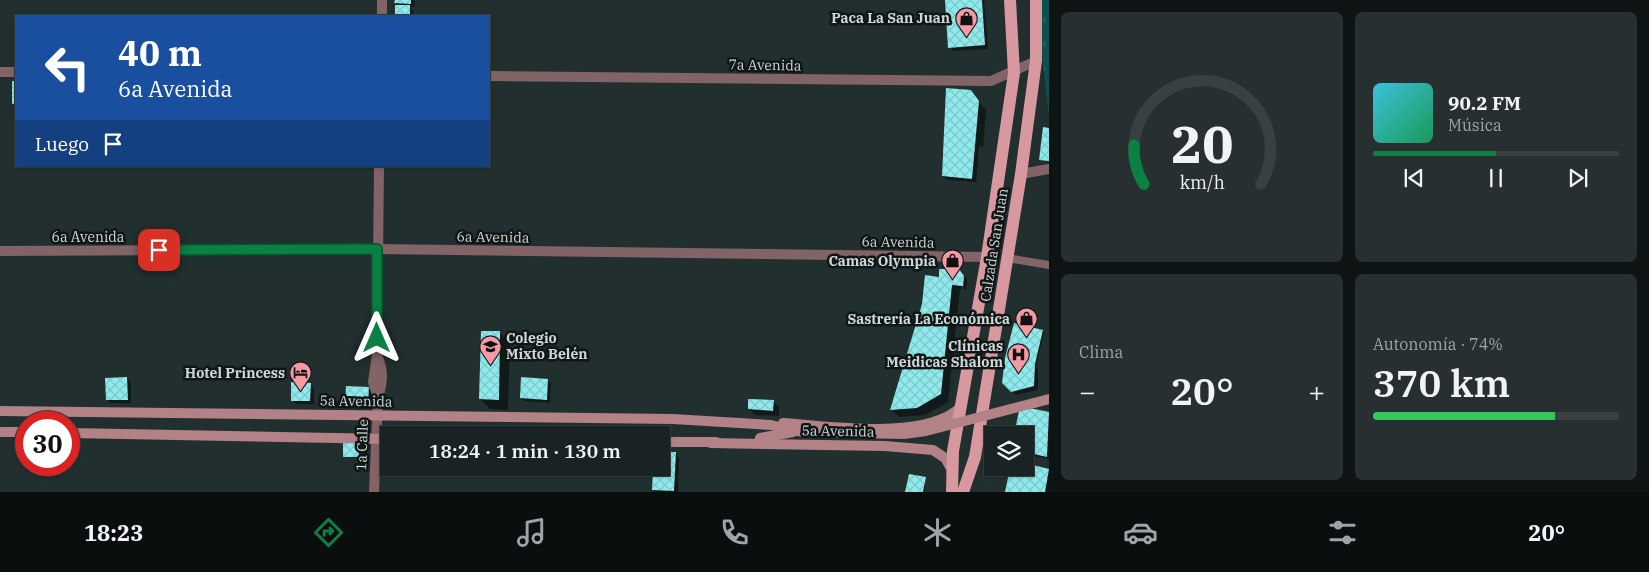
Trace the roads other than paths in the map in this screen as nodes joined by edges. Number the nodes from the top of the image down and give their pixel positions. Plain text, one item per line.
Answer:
1 (382, 0) edge
2 (1010, 0) edge
3 (1036, 0) edge
4 (382, 15) edge
5 (1036, 61) junction
6 (0, 72) edge
7 (15, 72) edge
8 (1014, 73) junction
9 (490, 76) edge
10 (379, 167) edge
11 (1049, 169) edge
12 (1021, 174) junction
13 (377, 249) junction
14 (0, 251) edge
15 (986, 257) junction
16 (1007, 258) junction
17 (1049, 264) edge
18 (1049, 399) edge
19 (960, 408) junction
20 (0, 411) edge
21 (377, 415) junction
22 (712, 420) junction
23 (796, 431) junction
24 (0, 432) edge
25 (15, 432) edge
26 (80, 433) edge
27 (376, 438) junction
28 (380, 438) edge
29 (670, 442) edge
30 (710, 442) junction
31 (952, 472) junction
32 (374, 492) edge
33 (952, 492) edge
34 (963, 492) edge

1 - 4 street
2 - 8 main road, Calzada San Juan
3 - 5 main road, Calzada San Juan
5 - 8 street, 7a Avenida
5 - 12 main road, Calzada San Juan
6 - 7 street
8 - 9 street, 7a Avenida
8 - 15 main road, Calzada San Juan
10 - 13 street, 1a Calle
11 - 12 street
12 - 16 main road, Calzada San Juan
13 - 14 street, 6a Avenida
13 - 15 street, 6a Avenida
13 - 21 street, 1a Calle
15 - 19 main road, Calzada San Juan
16 - 17 lane
16 - 34 main road, Calzada San Juan
18 - 23 main road, 5a Avenida, bridge
19 - 22 main road, 5a Avenida
19 - 31 main road, Calzada San Juan
20 - 21 main road, 5a Avenida
21 - 22 main road, 5a Avenida
21 - 27 street, 1a Calle
22 - 23 main road, 5a Avenida
23 - 30 main road, 5a Avenida
24 - 25 main road
26 - 27 main road
27 - 28 main road
27 - 32 street, 1a Calle
29 - 30 main road, 5a Avenida
30 - 31 main road, 5a Avenida
31 - 33 main road, Calzada San Juan

